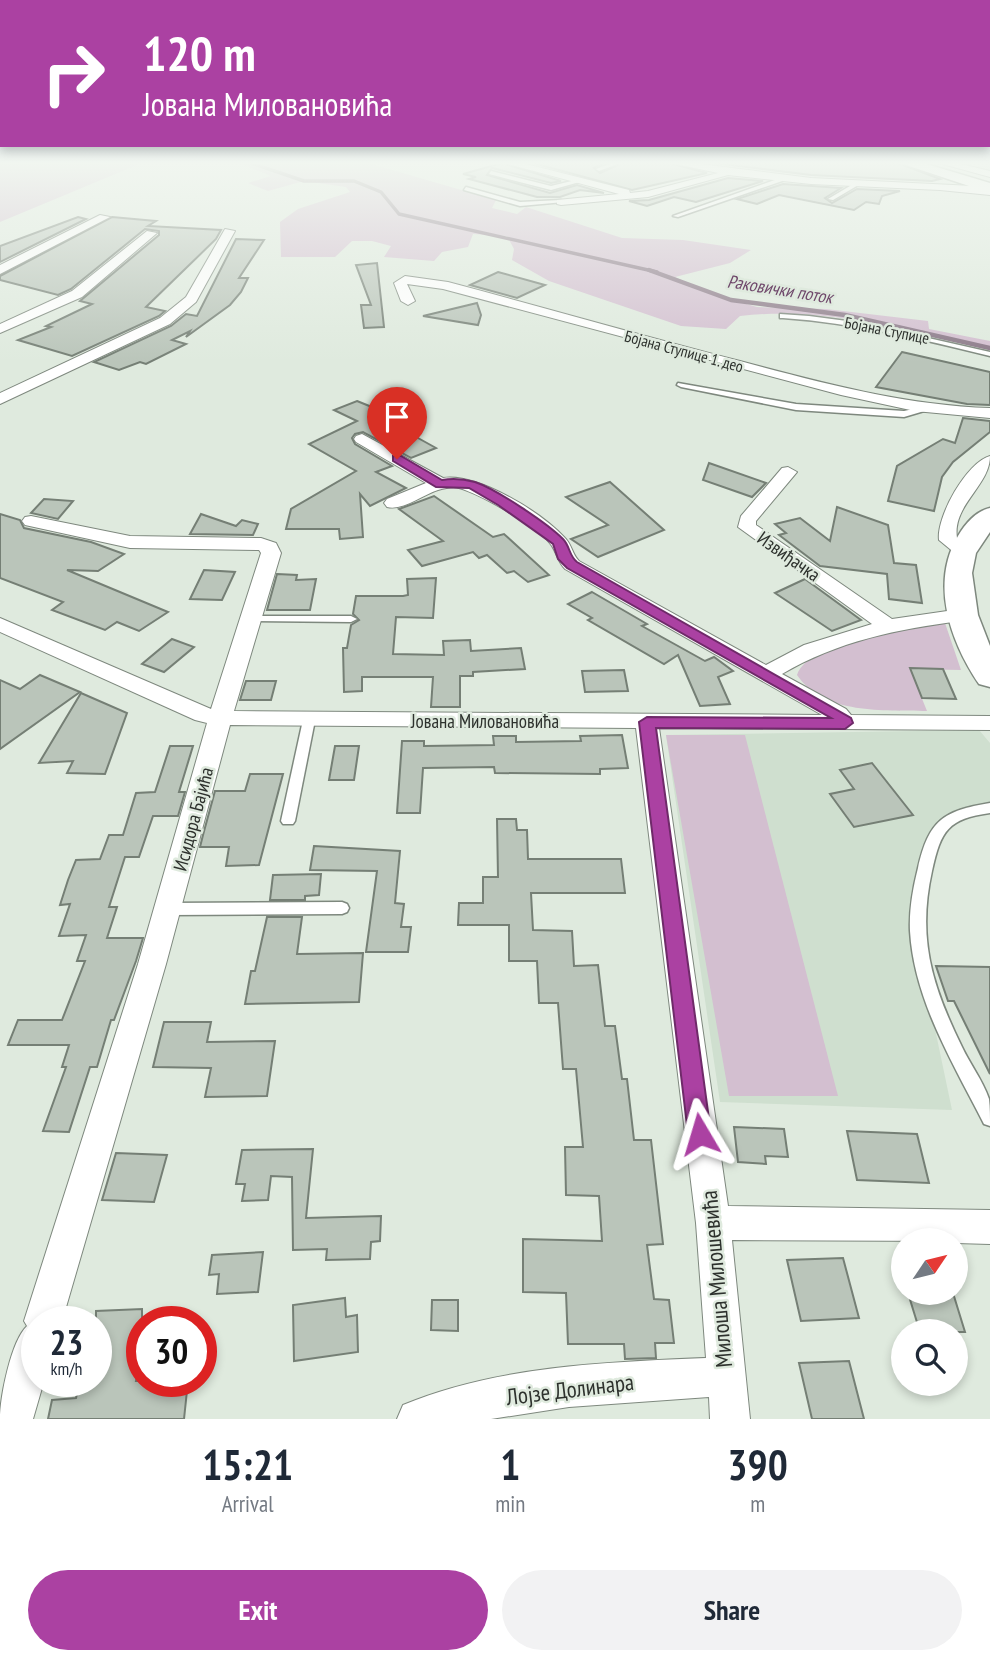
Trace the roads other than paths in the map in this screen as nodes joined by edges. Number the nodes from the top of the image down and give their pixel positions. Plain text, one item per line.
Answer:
1 (80, 229) edge
2 (229, 231) dead end
3 (151, 233) dead end
4 (0, 270) edge
5 (408, 301) dead end
6 (783, 316) dead end
7 (0, 329) edge
8 (990, 354) edge
9 (681, 385) dead end
10 (0, 398) edge
11 (926, 409) junction
12 (990, 413) edge
13 (362, 439) dead end
14 (990, 461) edge
15 (788, 472) dead end
16 (441, 484) junction
17 (393, 503) dead end
18 (990, 516) edge
19 (31, 521) dead end
20 (962, 550) junction
21 (961, 615) junction
22 (250, 619) junction
23 (351, 619) dead end
24 (0, 624) edge
25 (887, 625) junction
26 (766, 674) junction
27 (990, 677) edge
28 (220, 718) junction
29 (309, 720) junction
30 (647, 722) junction
31 (845, 723) junction
32 (990, 723) edge
33 (990, 808) edge
34 (288, 821) dead end
35 (342, 908) dead end
36 (168, 909) junction
37 (990, 1118) edge
38 (713, 1223) junction
39 (990, 1227) edge
40 (48, 1306) edge
41 (725, 1377) junction
42 (21, 1393) edge
43 (13, 1419) edge
44 (418, 1419) edge
45 (730, 1419) edge

1 - 4 street
2 - 10 street
3 - 7 street
5 - 11 street, Бојана Ступице 1. део
6 - 8 lane, Бојана Ступице
9 - 11 lane
11 - 12 street, Бојана Ступице 1. део
13 - 16 street
14 - 20 street
15 - 25 street, Извиђачка
16 - 17 street
16 - 26 street
18 - 20 main road
19 - 22 street, Исидора Бајића
20 - 21 main road
21 - 25 street
21 - 27 main road
22 - 23 lane
22 - 28 street, Исидора Бајића
24 - 28 street, Јована Миловановића
25 - 26 street
26 - 31 street
28 - 29 street, Јована Миловановића
28 - 36 street, Исидора Бајића
29 - 30 street, Јована Миловановића
29 - 34 lane
30 - 31 street, Јована Миловановића
30 - 38 street, Милоша Милошевића
31 - 32 street, Јована Миловановића
33 - 37 lane
35 - 36 lane
36 - 40 street, Исидора Бајића
38 - 39 street
38 - 41 street, Милоша Милошевића
41 - 44 street, Лојзе Долинара
41 - 45 street, Милоша Милошевића
42 - 43 street

